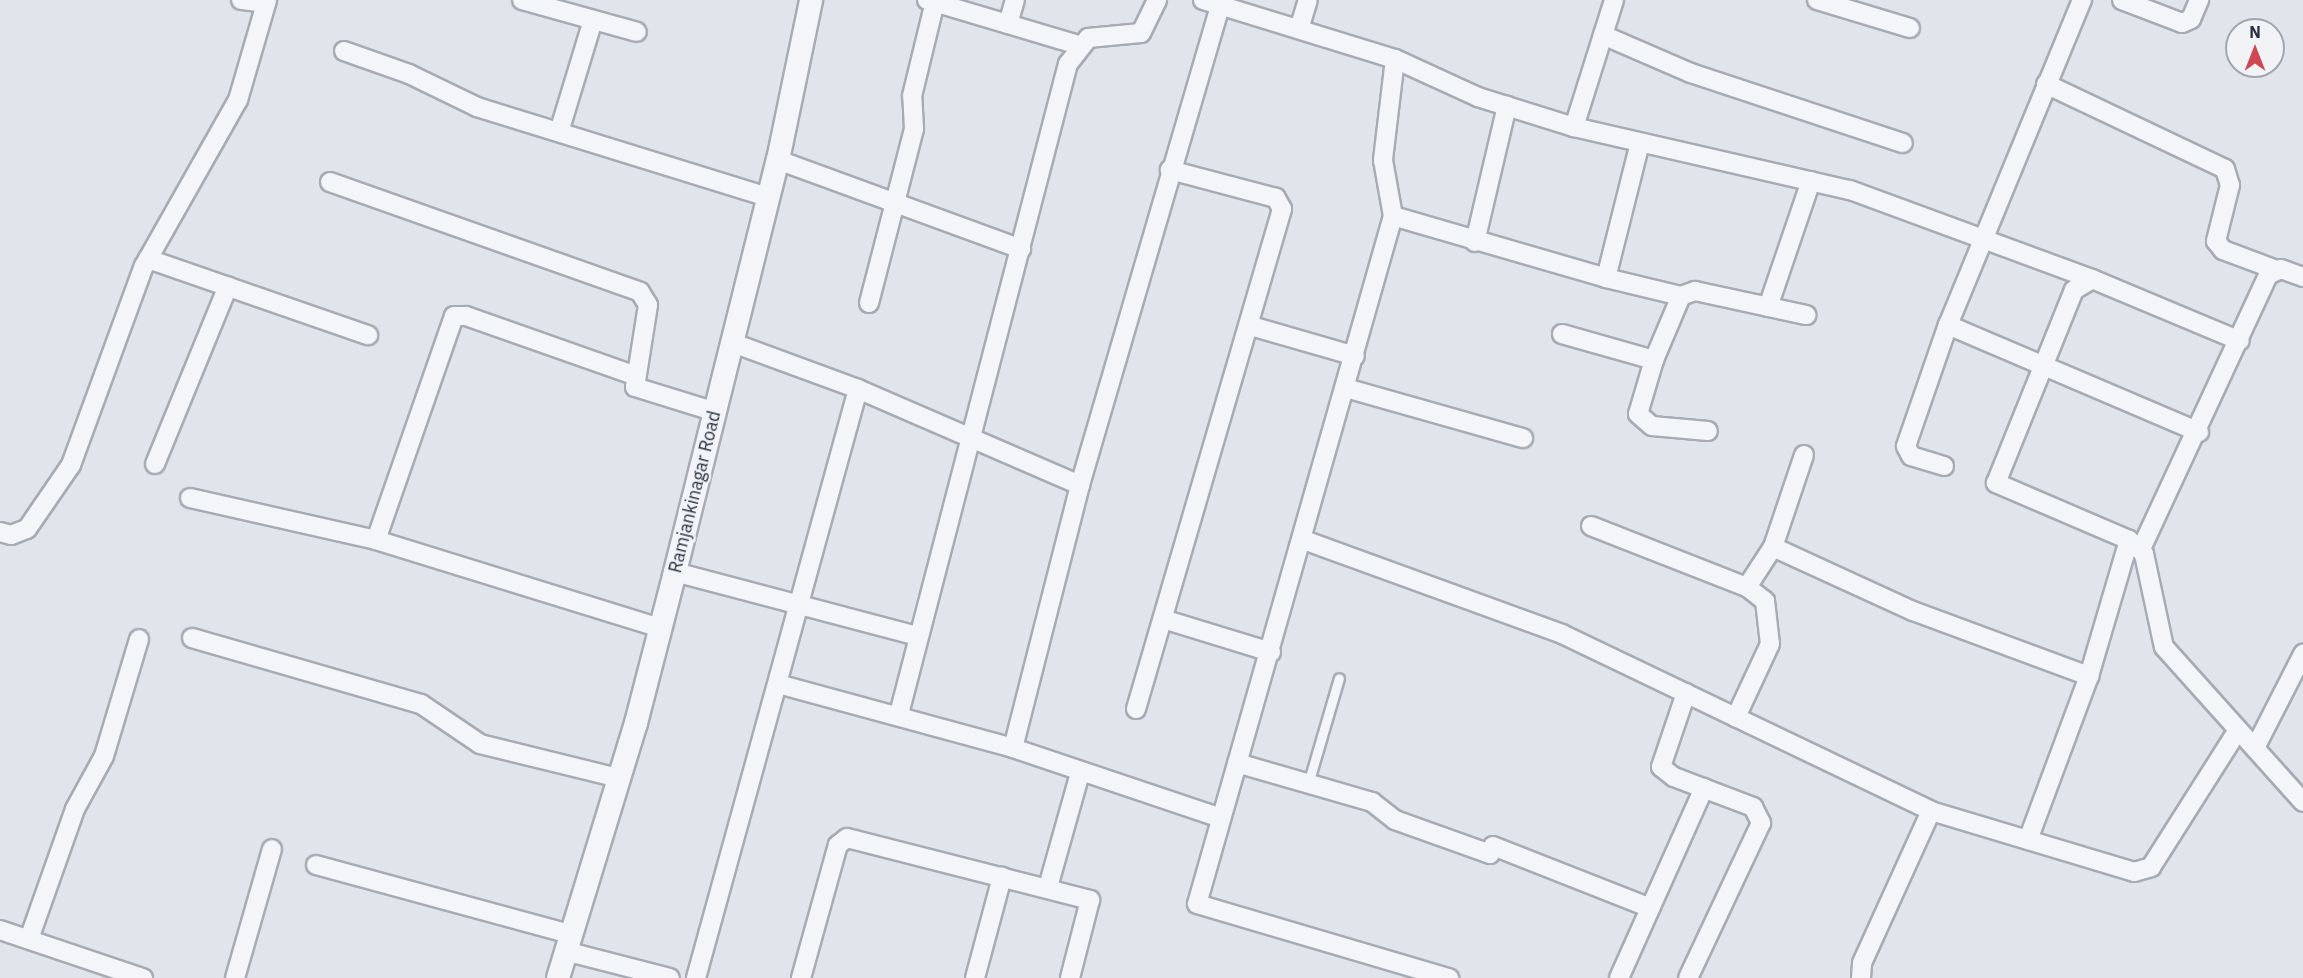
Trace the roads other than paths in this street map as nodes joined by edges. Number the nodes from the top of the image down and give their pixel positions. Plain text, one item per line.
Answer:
1 (241, 0) edge
2 (522, 0) edge
3 (811, 0) edge
4 (1015, 0) edge
5 (1157, 0) edge
6 (1308, 0) edge
7 (1614, 0) edge
8 (1817, 0) edge
9 (2082, 0) edge
10 (2122, 0) edge
11 (2199, 0) edge
12 (931, 1) edge
13 (267, 2) edge
14 (1212, 3) edge
15 (593, 20) junction
16 (1008, 24) junction
17 (1910, 28) dead end
18 (1299, 29) junction
19 (637, 32) dead end
20 (1603, 35) junction
21 (1082, 46) junction
22 (344, 51) dead end
23 (1395, 59) junction
24 (2046, 84) junction
25 (1507, 106) junction
26 (1574, 127) junction
27 (559, 132) junction
28 (1640, 144) junction
29 (1903, 144) dead end
30 (778, 160) junction
31 (1170, 170) junction
32 (330, 182) dead end
33 (1811, 182) junction
34 (768, 197) junction
35 (895, 203) junction
36 (1393, 216) junction
37 (1984, 237) junction
38 (1475, 242) junction
39 (1021, 249) junction
40 (148, 259) junction
41 (2274, 269) junction
42 (2303, 277) edge
43 (1606, 278) junction
44 (2092, 279) junction
45 (228, 286) junction
46 (1681, 296) junction
47 (869, 303) dead end
48 (1768, 307) junction
49 (1806, 315) dead end
50 (1948, 325) junction
51 (1251, 326) junction
52 (1562, 334) dead end
53 (368, 335) dead end
54 (2240, 341) junction
55 (733, 343) junction
56 (1355, 356) junction
57 (1654, 360) junction
58 (2046, 365) junction
59 (634, 375) junction
60 (1346, 388) junction
61 (858, 389) junction
62 (716, 412) junction
63 (1707, 431) dead end
64 (2199, 432) junction
65 (1523, 438) dead end
66 (970, 439) junction
67 (1804, 455) dead end
68 (155, 464) dead end
69 (1944, 466) dead end
70 (1080, 485) junction
71 (190, 498) dead end
72 (1591, 526) dead end
73 (0, 532) edge
74 (376, 540) junction
75 (1304, 540) junction
76 (2135, 544) junction
77 (1773, 547) junction
78 (675, 572) junction
79 (1747, 587) junction
80 (801, 602) junction
81 (1163, 619) junction
82 (660, 628) junction
83 (918, 636) junction
84 (192, 638) dead end
85 (139, 639) dead end
86 (1271, 652) junction
87 (2303, 654) edge
88 (2090, 676) junction
89 (1339, 678) dead end
90 (778, 684) junction
91 (1686, 693) junction
92 (1136, 709) dead end
93 (898, 714) junction
94 (1736, 717) junction
95 (2238, 730) junction
96 (1013, 748) junction
97 (2255, 748) junction
98 (1237, 763) junction
99 (1080, 772) junction
100 (618, 778) junction
101 (1308, 784) junction
102 (1704, 788) junction
103 (2303, 802) edge
104 (1931, 811) junction
105 (1221, 818) junction
106 (2028, 840) junction
107 (272, 849) dead end
108 (316, 865) dead end
109 (1002, 878) junction
110 (1048, 887) junction
111 (1650, 908) junction
112 (0, 930) edge
113 (29, 939) junction
114 (568, 943) junction
115 (143, 978) edge
116 (235, 978) edge
117 (558, 978) edge
118 (670, 978) edge
119 (696, 978) edge
120 (801, 978) edge
121 (975, 978) edge
122 (1070, 978) edge
123 (1449, 978) edge
124 (1619, 978) edge
125 (1688, 978) edge
126 (1861, 978) edge

1 - 13 street
2 - 15 street
3 - 30 street, Ramjankinagar Road
4 - 16 street
5 - 21 street
6 - 18 street
7 - 20 street
8 - 17 street
9 - 24 street
10 - 11 street
12 - 16 street
12 - 35 street
13 - 40 street
14 - 18 street
14 - 31 street
15 - 19 street
15 - 27 street
16 - 21 street
18 - 23 street
20 - 26 street
20 - 29 street
21 - 39 street
22 - 27 street
23 - 25 street
23 - 36 street
24 - 37 street
24 - 41 street
25 - 26 street
25 - 38 street
26 - 28 street
27 - 34 street
28 - 33 street
28 - 43 street
30 - 34 street, Ramjankinagar Road
30 - 35 street
31 - 51 street
31 - 70 street
32 - 59 street
33 - 37 street
33 - 48 street
34 - 55 street, Ramjankinagar Road
35 - 39 street
35 - 47 street
36 - 38 street
36 - 56 street
37 - 44 street
37 - 50 street
38 - 43 street
39 - 66 street
40 - 45 street
40 - 73 street
41 - 42 street
41 - 54 street
43 - 46 street
44 - 54 street
44 - 58 street
45 - 53 street
45 - 68 street
46 - 48 street
46 - 57 street
48 - 49 street
50 - 58 street
50 - 69 street
51 - 56 street
51 - 81 street
52 - 57 street
54 - 64 street
55 - 61 street
55 - 62 street, Ramjankinagar Road
56 - 60 street
57 - 63 street
58 - 64 street
58 - 76 street
59 - 62 street
59 - 74 street
60 - 65 street
60 - 75 street
61 - 66 street
61 - 80 street
62 - 78 street, Ramjankinagar Road
64 - 76 street
66 - 70 street
66 - 83 street
67 - 77 street
70 - 96 street
71 - 74 street
72 - 79 street
74 - 82 street
75 - 86 street
75 - 91 street
76 - 88 street
76 - 95 street
77 - 79 street
77 - 88 street
78 - 80 street
78 - 82 street, Ramjankinagar Road
79 - 94 street
80 - 83 street
80 - 90 street
81 - 86 street
81 - 92 street
82 - 100 street, Ramjankinagar Road
83 - 93 street
84 - 100 street
85 - 113 street
86 - 98 street
87 - 97 street
88 - 106 street
89 - 101 lane
90 - 93 street
90 - 119 street
91 - 94 street
91 - 102 street
93 - 96 street
94 - 104 street
95 - 97 street
95 - 106 street
96 - 99 street
97 - 103 street
98 - 101 street
98 - 105 street
99 - 105 street
99 - 110 street
100 - 114 street, Ramjankinagar Road
101 - 111 street
102 - 111 street
102 - 125 street
104 - 106 street
104 - 126 street
105 - 123 street
107 - 116 street
108 - 114 street
109 - 110 street
109 - 120 street
109 - 121 street
110 - 122 street
111 - 124 street
112 - 113 street
113 - 115 street
114 - 117 street, Ramjankinagar Road
114 - 118 street

